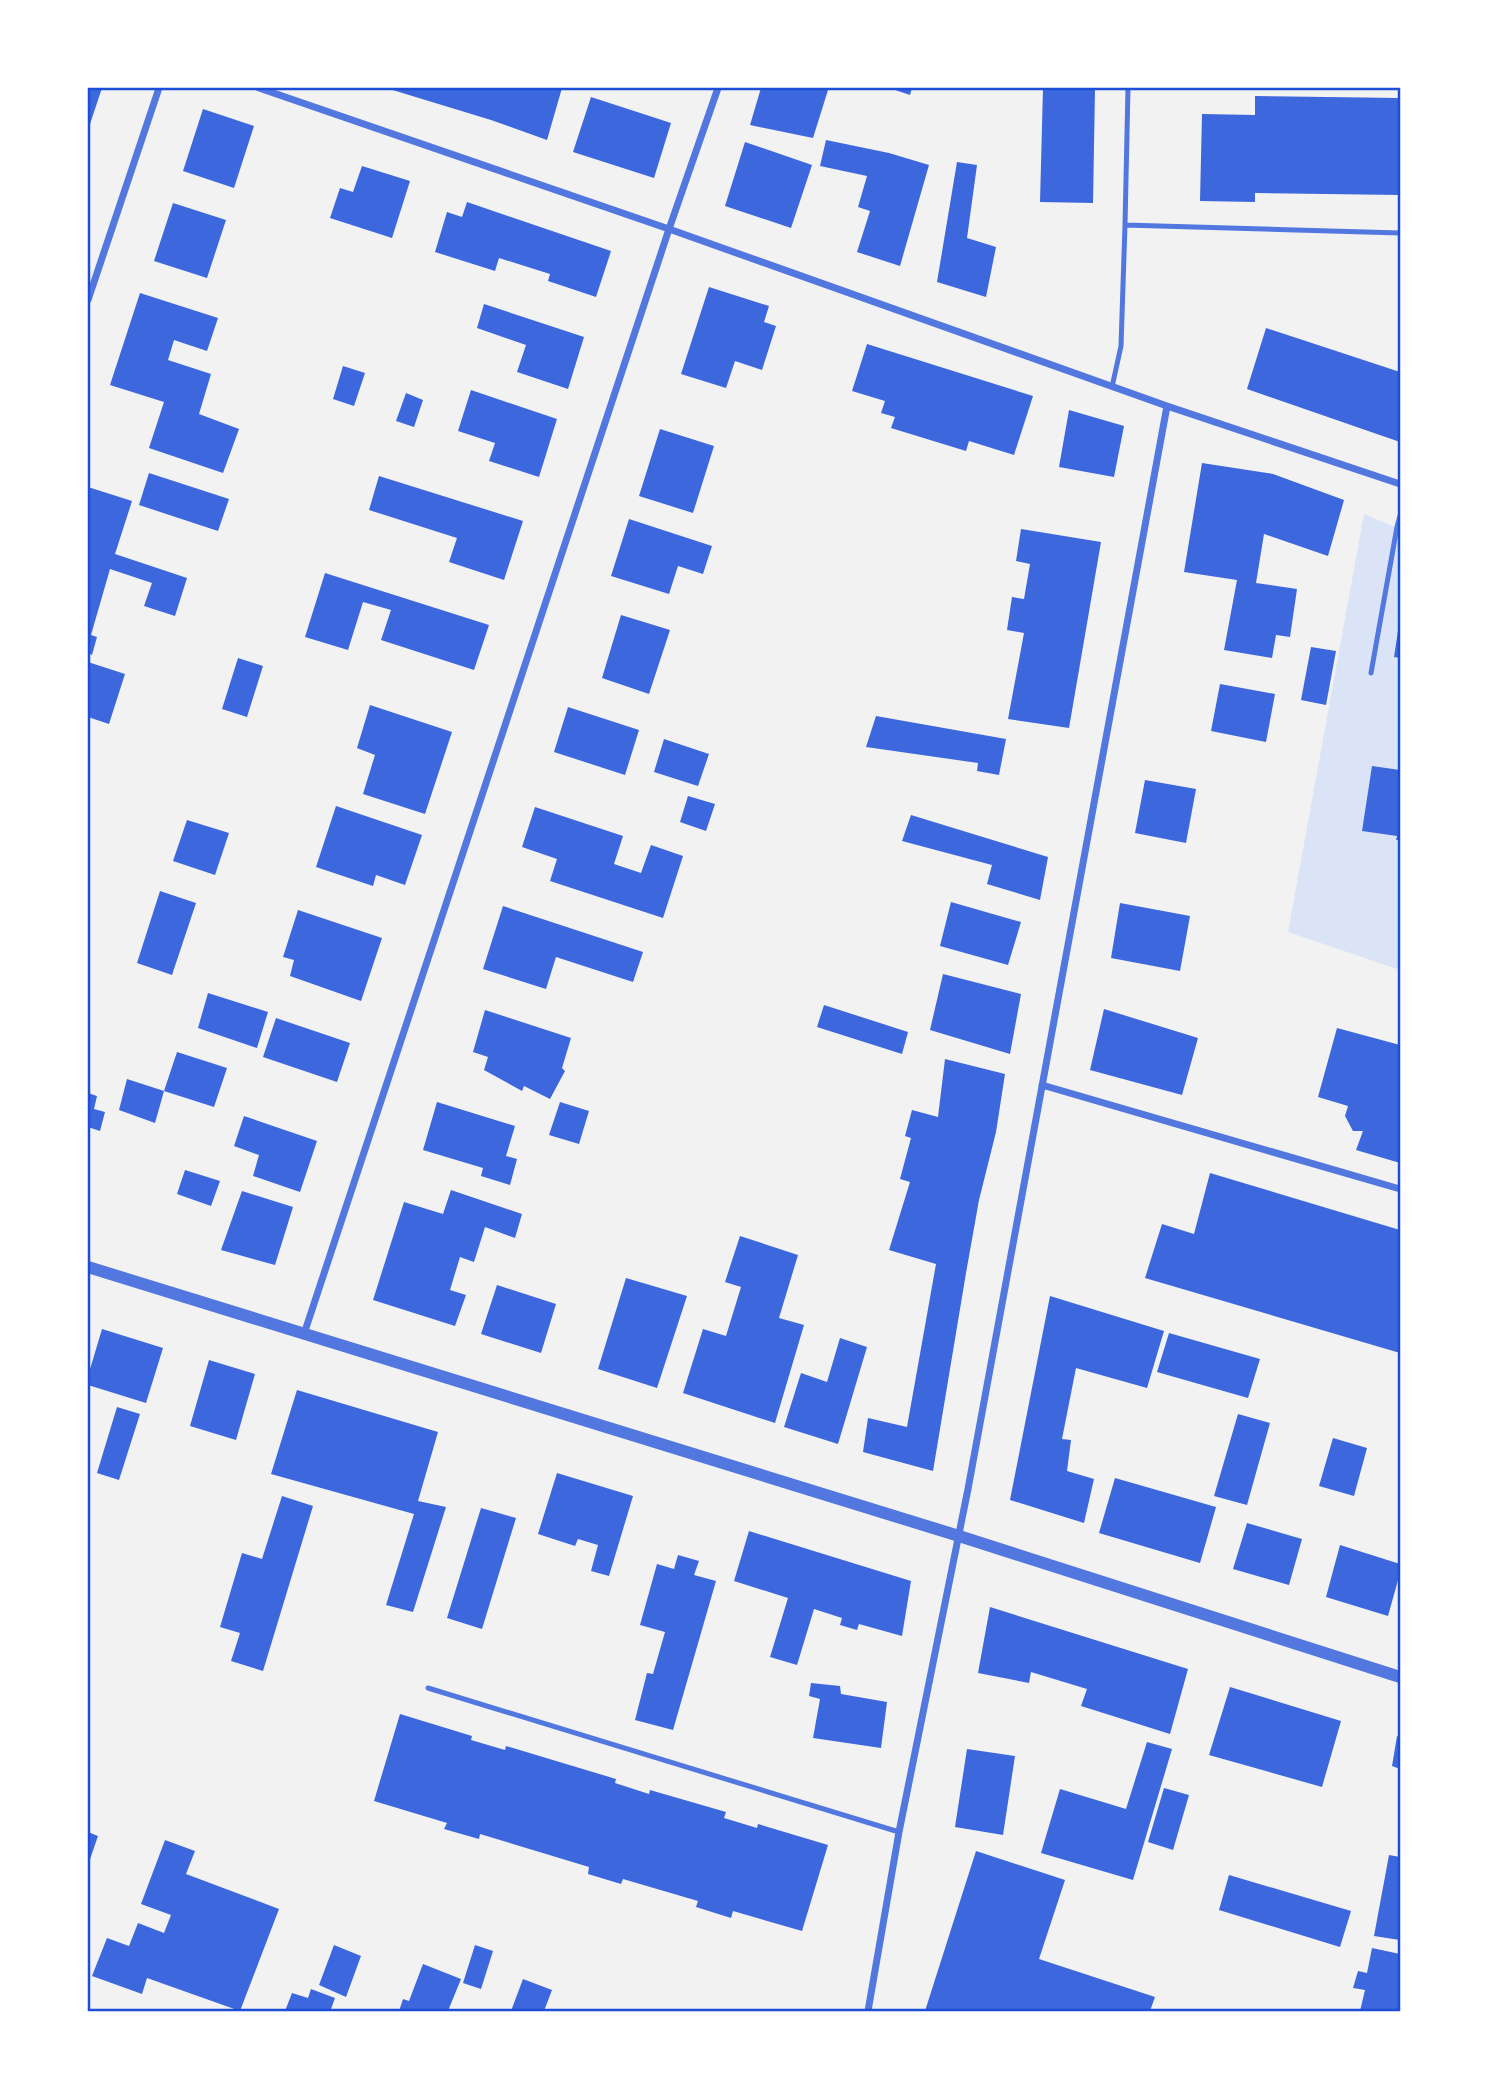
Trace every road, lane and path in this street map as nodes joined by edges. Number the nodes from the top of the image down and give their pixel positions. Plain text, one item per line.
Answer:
1 (159, 88) edge
2 (259, 88) edge
3 (718, 88) edge
4 (1128, 88) edge
5 (1125, 225) junction
6 (669, 229) junction
7 (1401, 233) edge
8 (88, 300) edge
9 (1112, 387) junction
10 (1167, 406) junction
11 (1401, 484) edge
12 (1401, 516) edge
13 (1371, 673) dead end
14 (1042, 1085) junction
15 (1401, 1189) edge
16 (88, 1267) edge
17 (304, 1334) junction
18 (959, 1536) junction
19 (1401, 1677) edge
20 (428, 1688) dead end
21 (899, 1832) junction
22 (868, 2011) edge

1 - 8 street
2 - 6 street
3 - 6 street
4 - 5 lane
5 - 7 lane
5 - 9 lane
6 - 9 street
6 - 17 street
9 - 10 street
10 - 11 street
10 - 14 street
12 - 13 lane
14 - 15 street
14 - 18 street
16 - 17 street
17 - 18 street
18 - 19 street
18 - 21 street
20 - 21 lane
21 - 22 street

